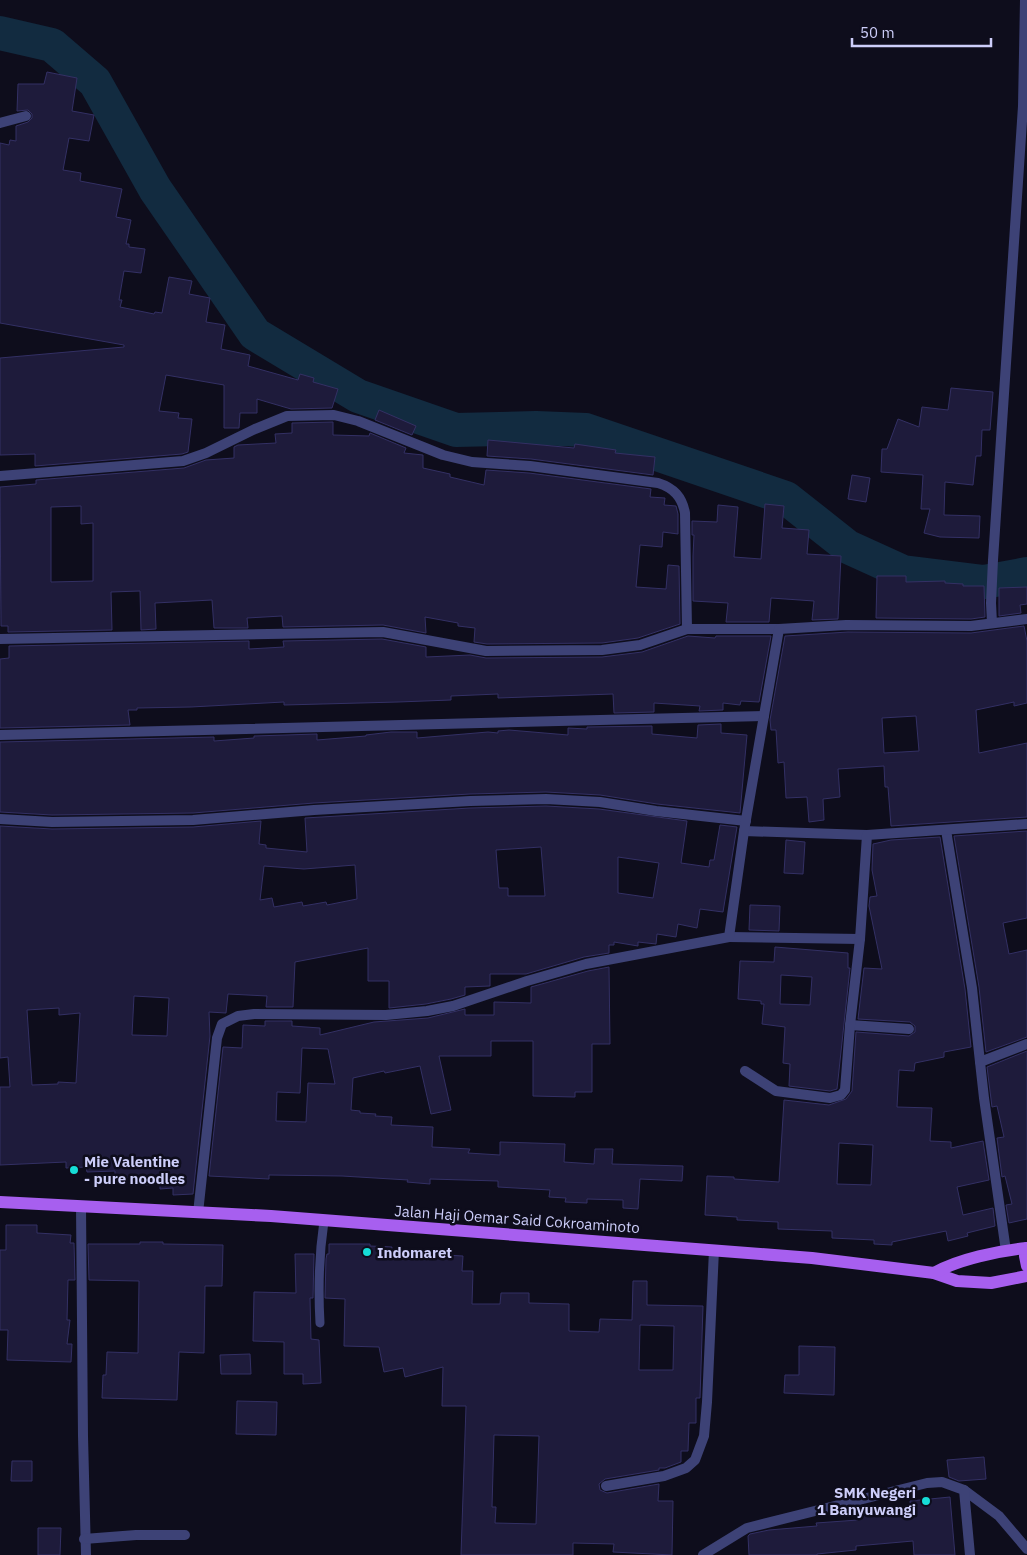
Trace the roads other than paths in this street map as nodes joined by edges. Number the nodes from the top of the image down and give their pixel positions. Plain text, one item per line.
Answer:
1 (1025, 0) edge
2 (26, 116) dead end
3 (0, 122) edge
4 (0, 476) edge
5 (1027, 619) edge
6 (992, 623) junction
7 (687, 628) junction
8 (779, 629) junction
9 (0, 639) edge
10 (764, 716) junction
11 (0, 735) edge
12 (0, 820) edge
13 (1027, 824) edge
14 (745, 826) junction
15 (946, 830) junction
16 (867, 834) junction
17 (729, 937) junction
18 (860, 939) junction
19 (850, 1025) junction
20 (909, 1029) dead end
21 (1027, 1044) edge
22 (980, 1062) junction
23 (745, 1071) dead end
24 (0, 1202) edge
25 (81, 1206) junction
26 (198, 1212) junction
27 (324, 1221) junction
28 (1027, 1248) edge
29 (714, 1250) junction
30 (1006, 1251) junction
31 (1027, 1266) edge
32 (934, 1273) junction
33 (1027, 1276) edge
34 (320, 1322) dead end
35 (606, 1486) dead end
36 (964, 1490) junction
37 (185, 1535) dead end
38 (84, 1539) junction
39 (1027, 1549) edge
40 (86, 1555) edge
41 (703, 1555) edge
42 (970, 1555) edge

1 - 6 street
2 - 3 street
4 - 7 street
5 - 6 street
6 - 8 street
7 - 8 street
7 - 9 street
8 - 10 street
10 - 11 street
10 - 14 street
12 - 14 street
13 - 15 street
14 - 16 street
14 - 17 street
15 - 16 street
15 - 22 street
16 - 18 street
17 - 18 street
17 - 26 street
18 - 19 street
19 - 20 street
19 - 23 street
21 - 22 street
22 - 30 street
24 - 25 main road, Jalan Haji Oemar Said Cokroaminoto
25 - 26 main road, Jalan Haji Oemar Said Cokroaminoto
25 - 38 street
26 - 27 main road, Jalan Haji Oemar Said Cokroaminoto
27 - 29 main road, Jalan Haji Oemar Said Cokroaminoto
27 - 34 lane
28 - 30 main road
28 - 31 main road
29 - 32 main road, Jalan Haji Oemar Said Cokroaminoto
29 - 35 street
30 - 32 main road
32 - 33 main road, Jalan Haji Oemar Said Cokroaminoto
36 - 39 street
36 - 41 street
36 - 42 street
37 - 38 street
38 - 40 street

